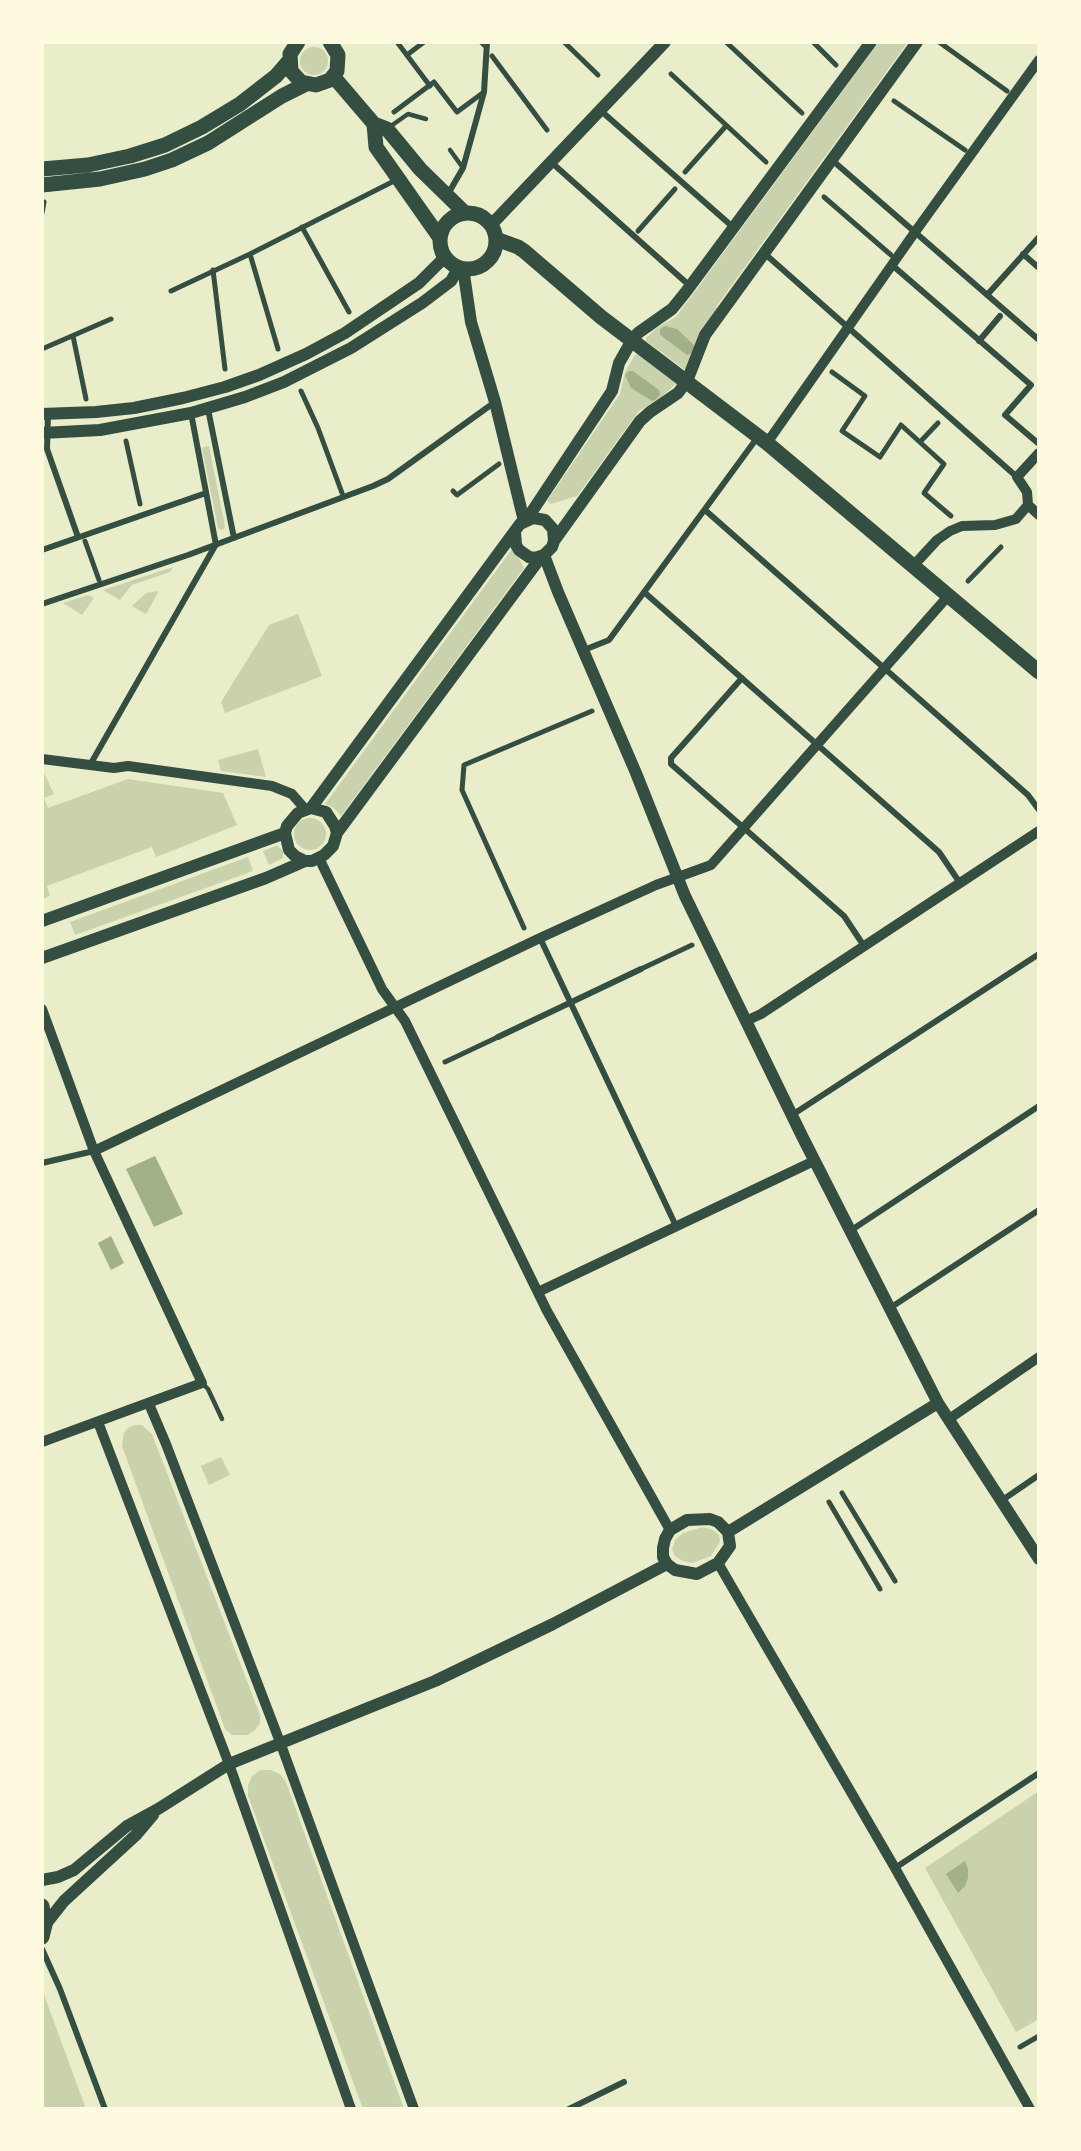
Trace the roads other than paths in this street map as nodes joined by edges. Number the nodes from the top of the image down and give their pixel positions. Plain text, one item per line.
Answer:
1 (298, 42) edge
2 (397, 42) edge
3 (424, 42) edge
4 (564, 42) edge
5 (665, 42) edge
6 (726, 42) edge
7 (813, 42) edge
8 (871, 42) edge
9 (917, 42) edge
10 (939, 42) edge
11 (334, 43) edge
12 (484, 43) edge
13 (407, 55) junction
14 (492, 56) dead end
15 (1039, 60) edge
16 (289, 61) junction
17 (837, 64) dead end
18 (670, 74) dead end
19 (598, 75) dead end
20 (333, 76) junction
21 (306, 84) junction
22 (430, 86) junction
23 (1006, 91) dead end
24 (483, 92) junction
25 (894, 101) dead end
26 (600, 110) junction
27 (394, 112) dead end
28 (802, 113) dead end
29 (426, 119) dead end
30 (726, 126) junction
31 (381, 127) junction
32 (547, 130) dead end
33 (450, 150) dead end
34 (965, 150) dead end
35 (832, 160) junction
36 (551, 162) junction
37 (766, 162) dead end
38 (463, 168) junction
39 (42, 169) edge
40 (684, 172) dead end
41 (399, 178) junction
42 (42, 185) edge
43 (675, 189) dead end
44 (447, 197) junction
45 (824, 197) dead end
46 (44, 202) dead end
47 (42, 213) edge
48 (465, 213) junction
49 (302, 226) junction
50 (734, 228) junction
51 (638, 231) dead end
52 (494, 232) junction
53 (915, 232) junction
54 (1039, 237) edge
55 (440, 238) junction
56 (764, 253) junction
57 (250, 254) junction
58 (1023, 254) junction
59 (445, 257) junction
60 (892, 260) junction
61 (461, 268) junction
62 (1039, 268) edge
63 (213, 270) junction
64 (690, 287) junction
65 (171, 291) dead end
66 (987, 295) junction
67 (349, 312) dead end
68 (1000, 316) dead end
69 (111, 319) dead end
70 (848, 328) junction
71 (73, 336) junction
72 (632, 340) junction
73 (1039, 340) edge
74 (979, 341) junction
75 (42, 349) edge
76 (278, 349) dead end
77 (225, 369) dead end
78 (832, 372) dead end
79 (687, 381) junction
80 (301, 391) dead end
81 (86, 399) dead end
82 (495, 402) junction
83 (208, 409) junction
84 (191, 413) junction
85 (45, 414) edge
86 (938, 423) dead end
87 (45, 433) edge
88 (762, 440) junction
89 (126, 441) dead end
90 (920, 442) junction
91 (1039, 444) edge
92 (1039, 453) edge
93 (499, 464) dead end
94 (1017, 477) junction
95 (453, 491) dead end
96 (206, 493) junction
97 (342, 493) dead end
98 (140, 504) dead end
99 (1028, 505) junction
100 (705, 510) junction
101 (1039, 515) edge
102 (951, 516) dead end
103 (526, 520) junction
104 (515, 532) junction
105 (78, 537) junction
106 (234, 538) junction
107 (86, 542) dead end
108 (554, 542) junction
109 (216, 545) junction
110 (1001, 547) dead end
111 (42, 550) edge
112 (543, 556) junction
113 (914, 565) junction
114 (99, 580) dead end
115 (968, 581) dead end
116 (644, 592) junction
117 (949, 595) junction
118 (42, 604) edge
119 (583, 651) junction
120 (885, 667) junction
121 (1039, 672) edge
122 (742, 678) junction
123 (592, 711) dead end
124 (817, 745) junction
125 (42, 759) edge
126 (90, 765) junction
127 (308, 808) junction
128 (1039, 810) edge
129 (743, 828) junction
130 (1039, 831) edge
131 (285, 833) junction
132 (337, 833) junction
133 (320, 858) junction
134 (305, 861) junction
135 (679, 878) junction
136 (960, 883) junction
137 (42, 921) edge
138 (524, 928) dead end
139 (540, 938) junction
140 (692, 945) dead end
141 (864, 946) junction
142 (1039, 954) edge
143 (42, 958) edge
144 (640, 969) joint
145 (571, 1002) junction
146 (395, 1007) junction
147 (42, 1009) edge
148 (746, 1021) junction
149 (498, 1036) joint
150 (445, 1062) dead end
151 (1039, 1106) edge
152 (792, 1116) junction
153 (94, 1151) junction
154 (814, 1161) junction
155 (42, 1163) edge
156 (1039, 1210) edge
157 (675, 1226) junction
158 (850, 1232) junction
159 (538, 1292) junction
160 (890, 1308) junction
161 (1039, 1357) edge
162 (202, 1383) junction
163 (938, 1403) junction
164 (149, 1404) junction
165 (222, 1419) dead end
166 (949, 1419) junction
167 (98, 1422) junction
168 (42, 1442) edge
169 (1039, 1475) edge
170 (842, 1493) dead end
171 (1001, 1501) junction
172 (828, 1502) dead end
173 (670, 1530) junction
174 (728, 1532) junction
175 (1039, 1559) edge
176 (718, 1563) junction
177 (667, 1564) junction
178 (895, 1581) dead end
179 (880, 1589) dead end
180 (280, 1742) junction
181 (229, 1764) junction
182 (1039, 1773) edge
183 (158, 1809) junction
184 (895, 1868) junction
185 (42, 1880) edge
186 (42, 1906) edge
187 (44, 1931) edge
188 (42, 1949) edge
189 (1039, 2036) edge
190 (1020, 2047) dead end
191 (624, 2082) dead end
192 (105, 2109) edge
193 (351, 2109) edge
194 (414, 2109) edge
195 (569, 2109) edge
196 (1030, 2109) edge

1 - 16 main road
2 - 13 street
3 - 13 street
4 - 19 street
5 - 26 main road
6 - 28 street
7 - 17 street
8 - 50 main road
9 - 35 main road
10 - 23 street
11 - 20 main road
12 - 24 street
13 - 22 street
14 - 32 street
15 - 53 street
16 - 21 main road
16 - 39 main road
18 - 30 street
20 - 21 main road
20 - 31 main road
21 - 42 main road
22 - 24 street
22 - 27 street
24 - 38 street
25 - 34 street
26 - 36 main road
26 - 50 street
29 - 31 lane
30 - 37 street
30 - 40 street
31 - 41 main road
31 - 44 main road
33 - 38 lane
35 - 53 street
35 - 56 main road
36 - 52 main road
36 - 64 street
38 - 44 street
41 - 49 street
41 - 55 main road
43 - 51 street
44 - 48 main road
45 - 60 street
46 - 47 street
48 - 52 main road
48 - 55 main road
49 - 57 street
49 - 67 street
50 - 64 main road
52 - 61 main road
52 - 72 main road
53 - 60 street
53 - 66 street
54 - 58 street
55 - 59 main road
56 - 70 street
56 - 79 main road
57 - 63 street
57 - 76 street
58 - 62 street
58 - 66 street
59 - 61 main road
59 - 85 main road
60 - 70 street
60 - 74 street
61 - 82 main road
61 - 83 main road
63 - 65 street
63 - 77 street
64 - 72 main road
66 - 73 street
68 - 74 street
69 - 71 street
70 - 88 street
70 - 94 street
71 - 75 street
71 - 81 street
72 - 79 main road
72 - 103 main road
74 - 91 street
78 - 90 street
79 - 88 main road
79 - 108 main road
80 - 97 street
82 - 103 main road
82 - 106 street
83 - 84 main road
83 - 106 street
84 - 87 main road
84 - 96 street
85 - 87 street
86 - 90 street
87 - 105 street
88 - 100 street
88 - 113 main road
89 - 98 street
90 - 102 street
92 - 94 street
93 - 95 street
94 - 99 street
96 - 105 street
96 - 109 street
99 - 101 street
99 - 113 street
100 - 116 street
100 - 120 street
103 - 104 main road
103 - 108 main road
104 - 112 main road
104 - 127 main road
105 - 111 street
106 - 109 street
107 - 114 street
108 - 112 main road
109 - 118 street
109 - 126 street
110 - 115 street
112 - 119 main road
112 - 132 main road
113 - 117 main road
116 - 119 street
116 - 122 street
117 - 120 street
117 - 121 main road
119 - 135 main road
120 - 124 street
120 - 128 street
122 - 124 street
122 - 129 street
123 - 138 street
124 - 129 street
124 - 136 street
125 - 126 street
126 - 127 street
127 - 131 main road
127 - 132 main road
129 - 135 street
129 - 141 street
130 - 136 street
131 - 134 main road
131 - 137 main road
132 - 133 main road
133 - 134 main road
133 - 146 street
134 - 143 main road
135 - 139 street
135 - 148 main road
136 - 141 street
139 - 145 street
139 - 146 street
140 - 144 street
141 - 148 street
142 - 152 street
144 - 145 street
145 - 149 street
145 - 157 street
146 - 153 street
146 - 159 street
147 - 153 street
148 - 152 main road
149 - 150 street
151 - 158 street
152 - 154 main road
153 - 155 street
153 - 162 street
154 - 157 street
154 - 158 main road
156 - 160 street
157 - 159 street
158 - 160 main road
159 - 173 street
160 - 163 main road
161 - 166 street
162 - 164 street
162 - 165 lane
163 - 166 main road
163 - 174 main road
164 - 167 street
164 - 180 street
166 - 171 main road
167 - 168 street
167 - 181 street
169 - 171 street
170 - 178 street
171 - 175 main road
172 - 179 street
173 - 174 main road
173 - 177 main road
174 - 176 main road
176 - 177 main road
176 - 184 street
177 - 180 main road
180 - 181 main road
180 - 194 street
181 - 183 main road
181 - 193 street
182 - 184 street
183 - 185 main road
183 - 187 main road
184 - 196 street
186 - 187 main road
188 - 192 street
189 - 190 street
191 - 195 street

